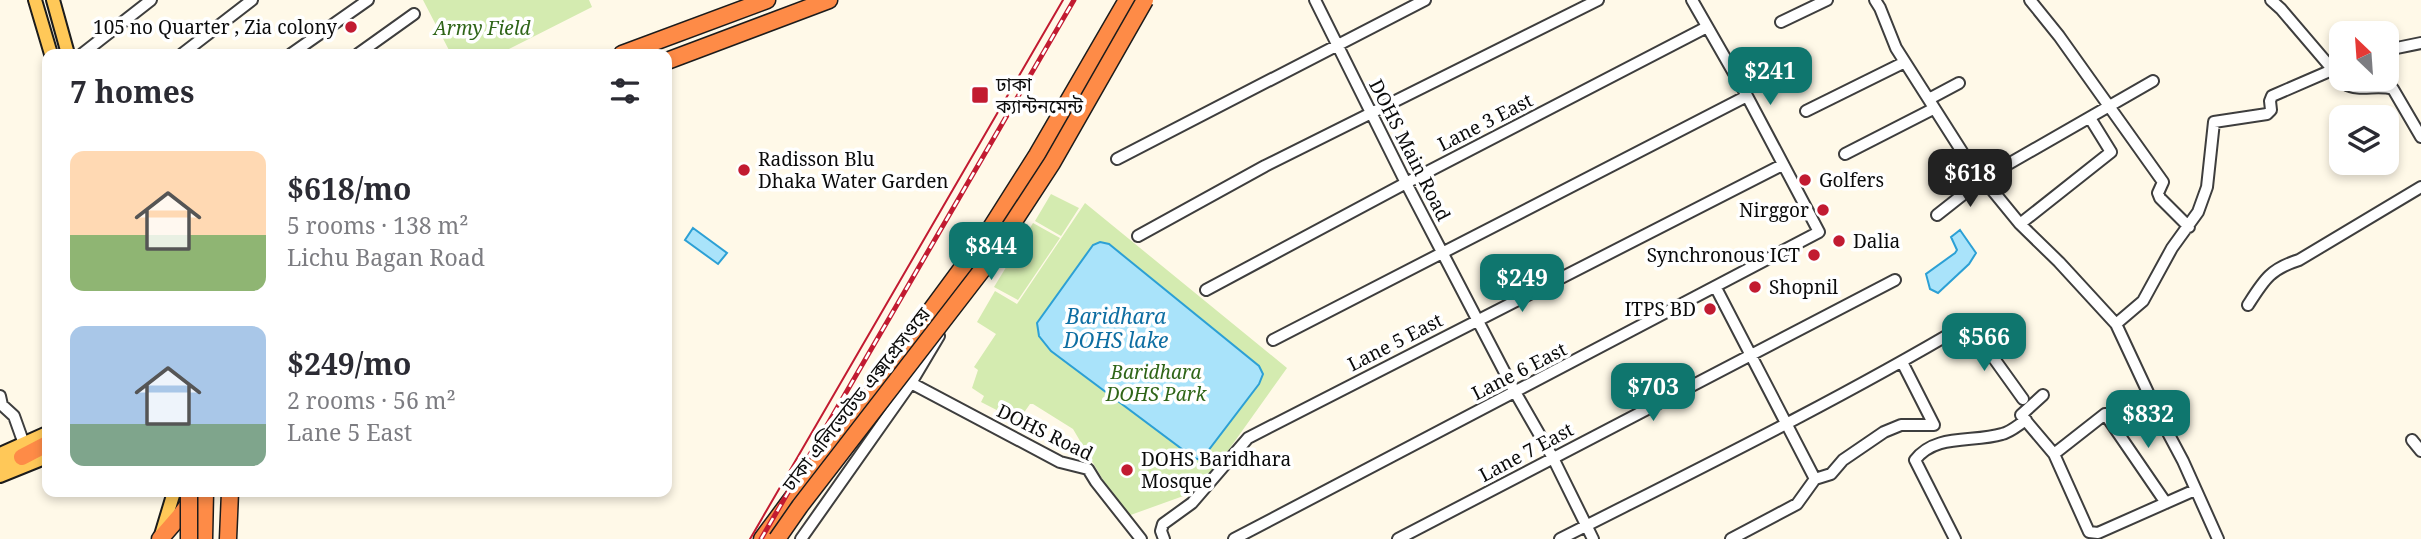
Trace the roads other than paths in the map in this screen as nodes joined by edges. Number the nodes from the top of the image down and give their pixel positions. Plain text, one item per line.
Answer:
1 (35, 0) edge
2 (53, 0) edge
3 (151, 0) edge
4 (252, 0) edge
5 (368, 0) edge
6 (767, 0) edge
7 (774, 0) edge
8 (829, 0) edge
9 (1127, 0) edge
10 (1145, 0) edge
11 (1315, 0) edge
12 (1426, 0) edge
13 (1598, 0) edge
14 (1692, 0) edge
15 (1826, 0) edge
16 (1875, 0) edge
17 (2029, 0) edge
18 (2270, 0) edge
19 (414, 13) dead end
20 (780, 19) junction
21 (1781, 22) dead end
22 (1707, 27) junction
23 (2421, 43) edge
24 (1337, 46) junction
25 (2399, 48) edge
26 (50, 49) edge
27 (67, 49) edge
28 (88, 49) edge
29 (188, 49) edge
30 (298, 49) edge
31 (365, 49) edge
32 (635, 49) edge
33 (672, 59) edge
34 (1905, 62) junction
35 (2329, 65) edge
36 (2329, 67) edge
37 (2153, 81) dead end
38 (1959, 83) dead end
39 (2394, 91) edge
40 (1747, 96) junction
41 (1931, 104) junction
42 (2108, 107) junction
43 (1806, 111) dead end
44 (1373, 113) junction
45 (2090, 118) junction
46 (2421, 137) edge
47 (1845, 154) dead end
48 (1116, 159) dead end
49 (1782, 165) junction
50 (1984, 178) junction
51 (1406, 183) junction
52 (2421, 187) edge
53 (1937, 215) dead end
54 (2020, 224) junction
55 (2189, 226) junction
56 (1138, 236) dead end
57 (1443, 253) junction
58 (1895, 280) dead end
59 (1716, 288) junction
60 (1206, 290) dead end
61 (2248, 305) dead end
62 (1478, 319) junction
63 (2116, 324) junction
64 (1273, 340) dead end
65 (1751, 354) junction
66 (1902, 362) junction
67 (911, 383) junction
68 (1515, 392) junction
69 (2043, 395) dead end
70 (0, 396) edge
71 (2023, 399) dead end
72 (2105, 414) junction
73 (2159, 416) junction
74 (2025, 420) junction
75 (1787, 424) junction
76 (42, 437) edge
77 (2412, 440) dead end
78 (42, 447) edge
79 (23, 451) junction
80 (2421, 451) edge
81 (0, 454) edge
82 (2054, 454) junction
83 (1553, 458) junction
84 (42, 459) edge
85 (0, 466) edge
86 (42, 468) edge
87 (0, 476) edge
88 (1815, 479) junction
89 (0, 483) edge
90 (2195, 491) junction
91 (173, 497) edge
92 (189, 497) edge
93 (193, 497) edge
94 (205, 497) edge
95 (230, 497) edge
96 (2166, 503) junction
97 (1586, 526) junction
98 (160, 539) edge
99 (189, 539) edge
100 (204, 539) edge
101 (228, 539) edge
102 (762, 539) edge
103 (778, 539) edge
104 (801, 539) edge
105 (1140, 539) edge
106 (1164, 539) edge
107 (1234, 539) edge
108 (1398, 539) edge
109 (1560, 539) edge
110 (1593, 539) edge
111 (1731, 539) edge
112 (1955, 539) edge
113 (2218, 539) edge

1 - 26 main road
2 - 27 main road
3 - 28 street
4 - 29 street
5 - 30 street
6 - 32 highway
7 - 20 highway
8 - 20 highway
9 - 102 highway, ঢাকা এলিভেটেড এক্সপ্রেসওয়ে
10 - 67 street
10 - 103 highway, ঢাকা এলিভেটেড এক্সপ্রেসওয়ে, bridge
11 - 24 street, DOHS Main Road
12 - 24 street
13 - 44 street
14 - 22 street
15 - 21 street
16 - 34 street
17 - 42 street
18 - 35 street
19 - 31 street
20 - 33 highway
22 - 40 street
22 - 51 street, Lane 3 East
23 - 25 street
24 - 44 street, DOHS Main Road
24 - 48 street
34 - 41 street
34 - 43 street
36 - 55 street
37 - 42 street
38 - 41 street
39 - 46 street
40 - 49 street
40 - 57 street
41 - 47 street
41 - 50 street
42 - 45 street
42 - 55 street
44 - 51 street, DOHS Main Road
44 - 56 street
45 - 50 street
45 - 54 street
49 - 59 street, Lane 6 East
49 - 62 street, Lane 5 East
50 - 53 street
50 - 54 street
51 - 57 street, DOHS Main Road
51 - 60 street, Lane 3 East
52 - 61 street
54 - 63 street
55 - 63 street
57 - 62 street, DOHS Main Road
57 - 64 street
58 - 65 street, Lane 7 East
59 - 65 street
59 - 68 street, Lane 6 East
62 - 68 street, DOHS Main Road
62 - 106 street, Lane 5 East
63 - 73 street
65 - 75 street
65 - 83 street, Lane 7 East
66 - 71 street
66 - 75 street
66 - 88 street
67 - 104 street
67 - 105 street, DOHS Road
68 - 83 street, DOHS Main Road
68 - 107 street, Lane 6 East
69 - 74 street
70 - 79 street
72 - 73 street
72 - 82 street
72 - 96 street
73 - 90 street
74 - 82 street
74 - 112 street
75 - 88 street
75 - 97 street
76 - 79 main road
77 - 80 street
78 - 79 highway
79 - 81 main road
79 - 85 main road
82 - 96 street
83 - 97 street, DOHS Main Road
83 - 108 street, Lane 7 East
84 - 87 main road
86 - 89 main road
88 - 111 street
90 - 96 street
90 - 113 street
91 - 98 main road
92 - 99 highway, bridge
93 - 98 highway
94 - 100 highway
95 - 101 highway
97 - 109 street
97 - 110 street, DOHS Main Road

